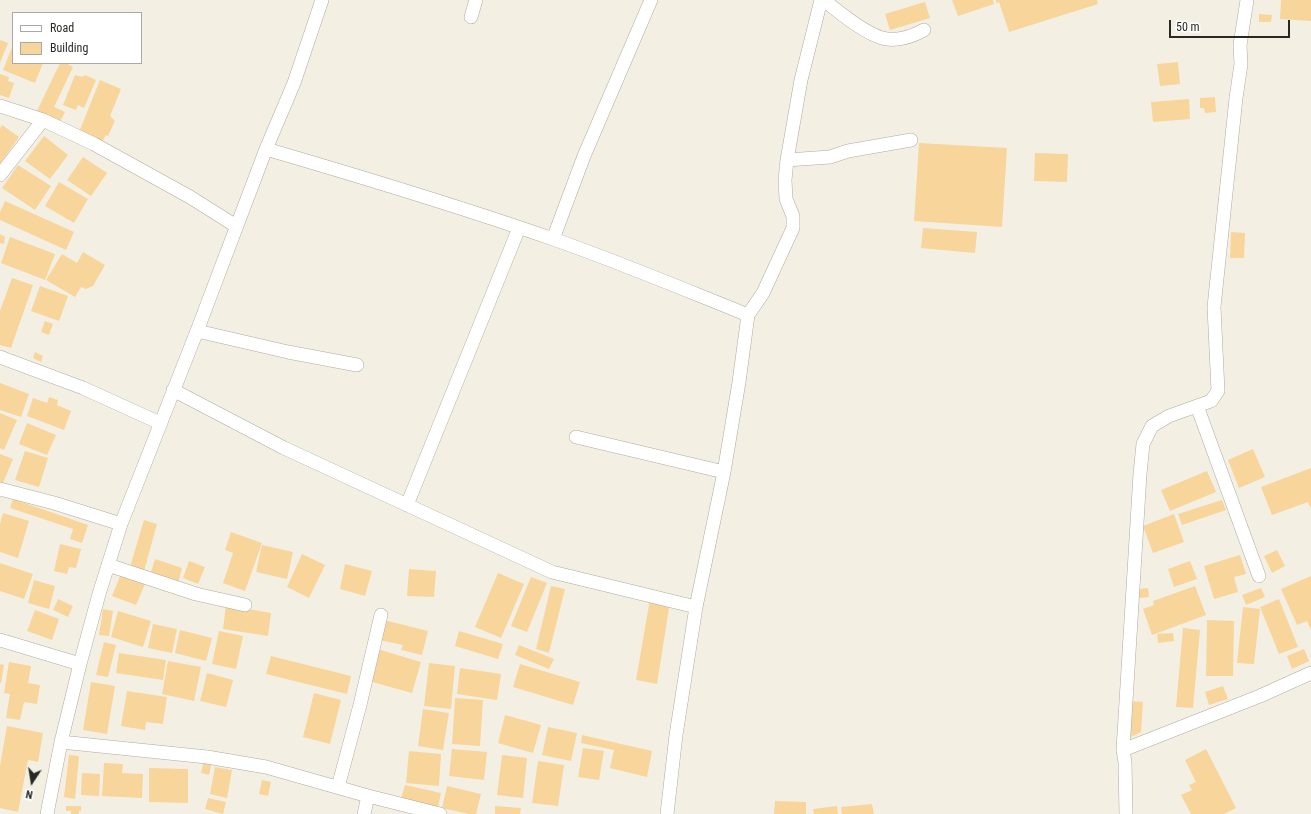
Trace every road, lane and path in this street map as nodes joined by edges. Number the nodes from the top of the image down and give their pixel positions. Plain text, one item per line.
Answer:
1 (322, 0) edge
2 (476, 0) edge
3 (651, 0) edge
4 (821, 0) edge
5 (824, 0) edge
6 (1247, 0) edge
7 (471, 17) dead end
8 (924, 30) dead end
9 (0, 106) edge
10 (43, 120) junction
11 (911, 140) dead end
12 (266, 149) junction
13 (787, 160) junction
14 (0, 175) edge
15 (236, 226) junction
16 (520, 228) junction
17 (553, 239) junction
18 (748, 316) junction
19 (197, 331) junction
20 (0, 357) edge
21 (357, 365) dead end
22 (173, 390) junction
23 (1197, 406) junction
24 (160, 423) junction
25 (576, 437) dead end
26 (724, 472) junction
27 (0, 489) edge
28 (407, 505) junction
29 (121, 524) junction
30 (108, 565) junction
31 (1259, 576) dead end
32 (245, 605) dead end
33 (696, 607) junction
34 (381, 615) dead end
35 (0, 640) edge
36 (80, 664) junction
37 (1311, 673) edge
38 (61, 742) junction
39 (1123, 750) junction
40 (338, 787) junction
41 (368, 796) junction
42 (48, 814) edge
43 (364, 814) edge
44 (440, 814) edge
45 (667, 814) edge
46 (1126, 814) edge

1 - 12 street
2 - 7 street
3 - 17 street
4 - 13 street
5 - 8 street
6 - 23 street
9 - 10 street
10 - 14 street
10 - 15 street
11 - 13 street
12 - 15 street
12 - 16 street
13 - 18 street
15 - 19 street
16 - 17 street
16 - 28 street
17 - 18 street
18 - 26 street
19 - 21 street
19 - 22 street
20 - 24 street
22 - 24 street
22 - 28 street
23 - 31 street
23 - 39 street
24 - 29 street
25 - 26 street
26 - 33 street
27 - 29 street
28 - 33 street
29 - 30 street
30 - 32 street
30 - 36 street
33 - 45 street
34 - 40 street
35 - 36 street
36 - 38 street
37 - 39 street
38 - 40 street
38 - 42 street
39 - 46 street
40 - 41 street
41 - 43 street
41 - 44 street

